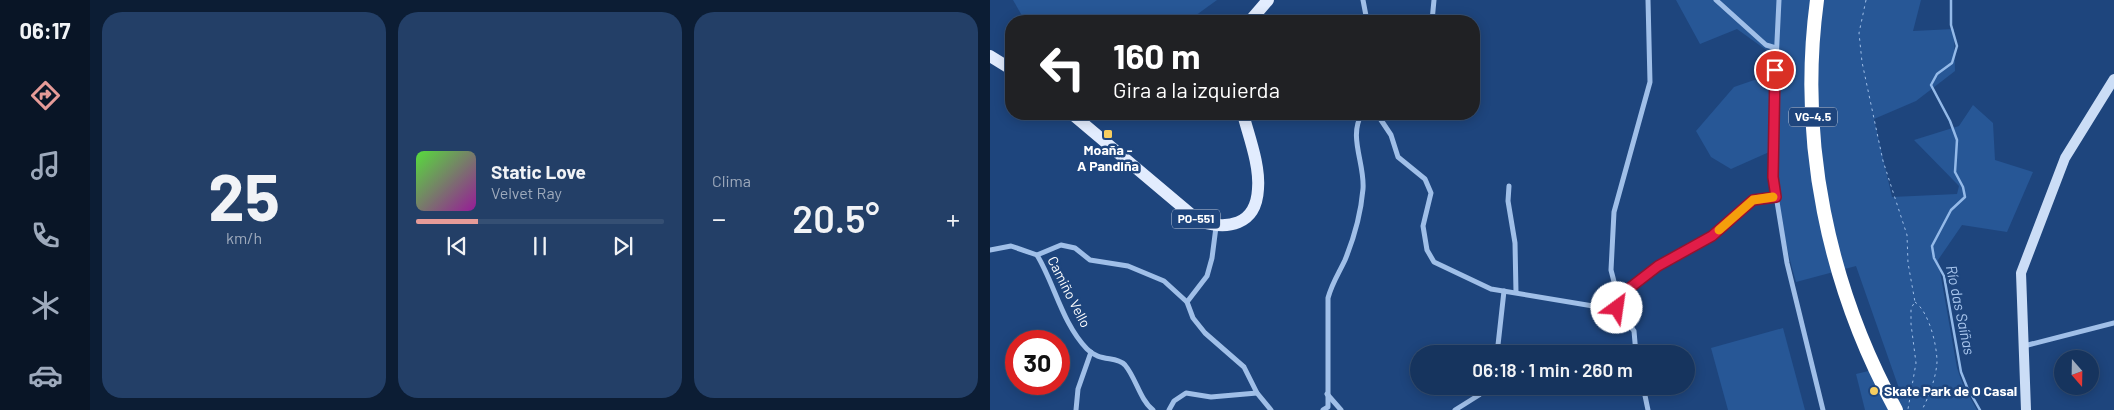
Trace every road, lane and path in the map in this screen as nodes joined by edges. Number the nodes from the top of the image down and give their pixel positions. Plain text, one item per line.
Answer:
1 (1268, 0) edge
2 (1364, 0) edge
3 (1434, 0) edge
4 (1648, 0) edge
5 (1716, 0) edge
6 (1779, 0) edge
7 (1817, 0) edge
8 (1866, 0) edge
9 (1255, 15) edge
10 (1366, 15) edge
11 (1433, 15) edge
12 (1776, 48) junction
13 (990, 56) edge
14 (1005, 65) edge
15 (2114, 79) edge
16 (1079, 120) edge
17 (1244, 120) edge
18 (1359, 120) edge
19 (1381, 120) edge
20 (1509, 186) dead end
21 (1776, 197) junction
22 (1216, 227) junction
23 (990, 250) edge
24 (1037, 255) junction
25 (1504, 290) junction
26 (1516, 292) junction
27 (1618, 297) junction
28 (1187, 302) junction
29 (1915, 302) junction
30 (1617, 308) junction
31 (2114, 323) edge
32 (1498, 345) edge
33 (1635, 345) edge
34 (2023, 346) junction
35 (1091, 352) junction
36 (1257, 393) junction
37 (1327, 394) junction
38 (1478, 395) edge
39 (1644, 395) edge
40 (1076, 410) edge
41 (1153, 410) edge
42 (1169, 410) edge
43 (1271, 410) edge
44 (1323, 410) edge
45 (1341, 410) edge
46 (1455, 410) edge
47 (1648, 410) edge
48 (1823, 410) edge
49 (1896, 410) edge
50 (1908, 410) edge
51 (1922, 410) edge
52 (2026, 410) edge

1 - 9 main road
2 - 10 street
3 - 11 street
4 - 27 street
5 - 12 street
6 - 12 street
7 - 49 highway, VG-4.5
8 - 29 path
12 - 21 street
13 - 14 main road
15 - 34 street
16 - 22 main road, PO-551
17 - 22 main road, PO-551
18 - 37 street
19 - 25 street
20 - 26 street
21 - 27 street
21 - 48 street
22 - 28 street
23 - 24 street, Camiño Vello
24 - 28 street
24 - 35 street, Camiño Vello
25 - 26 street
25 - 32 street
26 - 30 street
27 - 30 street
28 - 36 street
29 - 50 path
29 - 51 path
30 - 33 street
31 - 34 street
34 - 52 street
35 - 40 street
35 - 41 street
36 - 42 street
36 - 43 street
37 - 44 street
37 - 45 street
38 - 46 street
39 - 47 street

